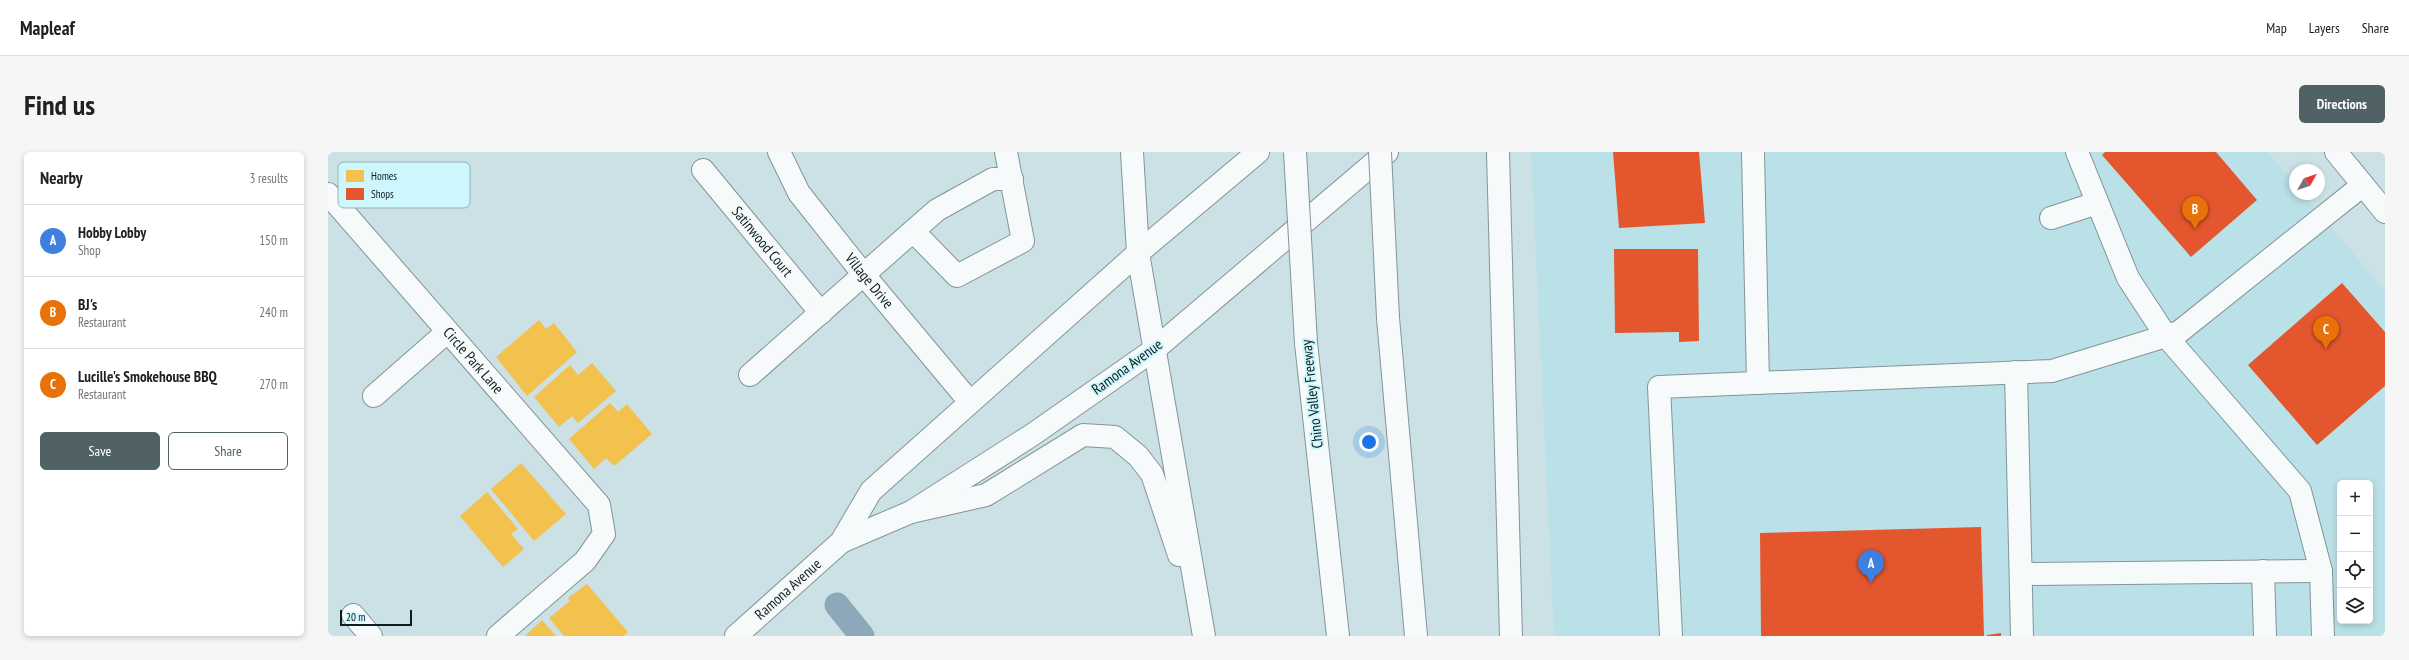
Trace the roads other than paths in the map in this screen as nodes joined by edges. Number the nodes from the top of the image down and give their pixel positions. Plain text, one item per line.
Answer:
1 (779, 152) edge
2 (1006, 152) edge
3 (1132, 152) edge
4 (1258, 152) edge
5 (1295, 152) edge
6 (1380, 152) edge
7 (1387, 152) edge
8 (1498, 152) edge
9 (1753, 152) edge
10 (2077, 152) edge
11 (2336, 152) edge
12 (703, 170) dead end
13 (1012, 179) junction
14 (2363, 185) junction
15 (328, 194) edge
16 (2097, 202) junction
17 (338, 206) edge
18 (340, 208) edge
19 (2385, 212) edge
20 (2051, 218) dead end
21 (913, 231) junction
22 (1138, 253) junction
23 (864, 274) junction
24 (821, 313) junction
25 (447, 332) junction
26 (2166, 336) junction
27 (1155, 349) junction
28 (2016, 372) junction
29 (750, 375) dead end
30 (1758, 383) junction
31 (374, 396) dead end
32 (970, 402) junction
33 (911, 512) junction
34 (841, 542) junction
35 (2263, 571) junction
36 (2321, 571) junction
37 (2021, 574) junction
38 (353, 615) dead end
39 (1202, 628) edge
40 (371, 636) edge
41 (498, 636) edge
42 (736, 636) edge
43 (1338, 636) edge
44 (1416, 636) edge
45 (1511, 636) edge
46 (1671, 636) edge
47 (2022, 636) edge
48 (2265, 636) edge
49 (2323, 636) edge

1 - 23 main road, Village Drive
2 - 13 main road
3 - 22 main road
4 - 22 main road, Ramona Avenue
5 - 43 main road, Chino Valley Freeway, bridge
6 - 44 main road, bridge
7 - 27 main road, Ramona Avenue
8 - 45 main road
9 - 30 main road
10 - 16 main road
11 - 14 main road
12 - 24 main road, Satinwood Court
13 - 21 main road
13 - 21 main road
14 - 19 main road
14 - 26 main road
15 - 17 main road, Circle Park Lane
16 - 20 main road
16 - 26 main road
18 - 25 main road, Circle Park Lane
21 - 23 main road
22 - 27 main road
22 - 32 main road, Ramona Avenue
23 - 24 main road
23 - 32 main road, Village Drive
24 - 29 main road
25 - 31 main road
25 - 41 main road, Circle Park Lane
26 - 28 main road
26 - 36 main road
27 - 33 main road, Ramona Avenue
27 - 39 main road
28 - 30 main road
28 - 37 main road
30 - 46 main road
32 - 34 main road, Ramona Avenue
33 - 34 main road, Ramona Avenue
33 - 39 main road
34 - 42 main road, Ramona Avenue
35 - 36 main road
35 - 37 main road
35 - 48 main road
36 - 49 main road
37 - 47 main road
38 - 40 main road

